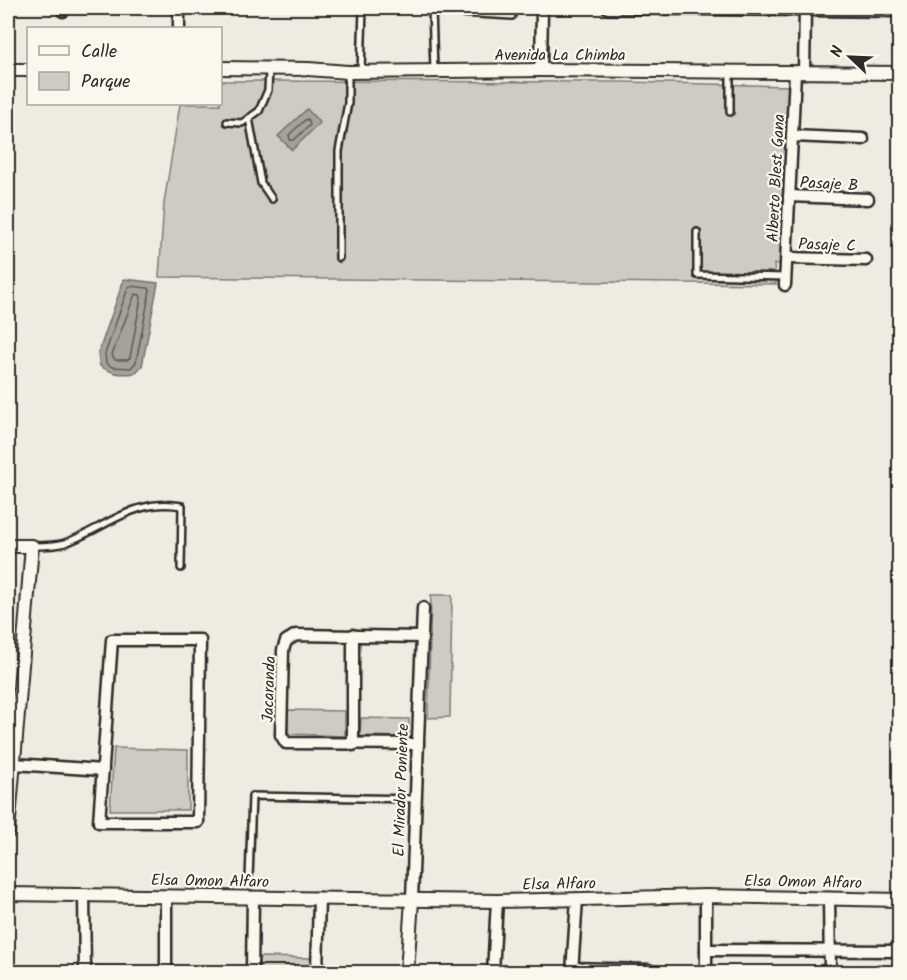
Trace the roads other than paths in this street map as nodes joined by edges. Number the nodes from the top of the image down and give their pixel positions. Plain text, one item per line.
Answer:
1 (179, 8) edge
2 (363, 8) edge
3 (432, 8) edge
4 (460, 8) edge
5 (542, 8) edge
6 (608, 8) edge
7 (677, 8) edge
8 (804, 9) edge
9 (865, 9) edge
10 (900, 11) edge
11 (512, 16) dead end
12 (179, 27) edge
13 (222, 68) edge
14 (269, 69) junction
15 (8, 70) edge
16 (27, 70) edge
17 (541, 70) junction
18 (434, 71) junction
19 (348, 72) junction
20 (361, 72) junction
21 (730, 72) junction
22 (900, 72) edge
23 (800, 73) junction
24 (730, 112) dead end
25 (249, 118) junction
26 (227, 122) dead end
27 (792, 136) junction
28 (863, 139) dead end
29 (789, 196) junction
30 (868, 199) dead end
31 (272, 200) dead end
32 (697, 232) dead end
33 (339, 258) dead end
34 (787, 258) junction
35 (866, 260) dead end
36 (785, 281) joint
37 (8, 546) edge
38 (32, 546) junction
39 (181, 568) dead end
40 (423, 608) dead end
41 (353, 635) junction
42 (422, 637) junction
43 (418, 744) junction
44 (352, 745) junction
45 (11, 762) edge
46 (103, 770) junction
47 (416, 799) junction
48 (8, 832) edge
49 (249, 879) dead end
50 (8, 894) edge
51 (84, 895) junction
52 (166, 896) junction
53 (706, 896) junction
54 (253, 898) junction
55 (319, 898) junction
56 (829, 898) junction
57 (577, 899) junction
58 (412, 900) junction
59 (900, 900) edge
60 (497, 901) junction
61 (706, 950) junction
62 (830, 950) junction
63 (900, 951) edge
64 (572, 970) edge
65 (649, 970) dead end
66 (85, 972) edge
67 (166, 972) edge
68 (252, 972) edge
69 (317, 972) edge
70 (407, 972) edge
71 (493, 972) edge
72 (706, 972) edge
73 (830, 972) edge

1 - 12 street
2 - 20 lane
3 - 18 lane
4 - 11 lane
5 - 17 street
6 - 7 street
7 - 8 street
8 - 9 street
8 - 23 street, Alberto Blest Gana
9 - 10 street
13 - 14 street, Avenida La Chimba
14 - 19 street, Avenida La Chimba
14 - 25 lane
15 - 16 street
17 - 18 street, Avenida La Chimba
17 - 21 street, Avenida La Chimba
18 - 20 street, Avenida La Chimba
19 - 20 street, Avenida La Chimba
19 - 33 lane
21 - 23 street, Avenida La Chimba
21 - 24 lane
22 - 23 street, Avenida La Chimba
23 - 27 street, Alberto Blest Gana
25 - 26 lane
25 - 31 lane
27 - 28 street
27 - 29 street, Alberto Blest Gana
29 - 30 street, Pasaje B
29 - 34 street, Alberto Blest Gana
32 - 36 lane
34 - 35 street, Pasaje C
34 - 36 street, Alberto Blest Gana
37 - 38 street
38 - 39 lane
38 - 45 street
40 - 42 street, El Mirador Poniente
41 - 42 street, Jacaranda
41 - 44 street
41 - 44 street, Jacaranda
42 - 43 street, El Mirador Poniente
43 - 44 street, Jacaranda
43 - 47 street, El Mirador Poniente
45 - 46 street
45 - 48 street
46 - 46 street
47 - 49 lane
47 - 58 street, El Mirador Poniente
50 - 51 street, Elsa Omon Alfaro
51 - 52 street, Elsa Omon Alfaro
51 - 66 street
52 - 54 street, Elsa Omon Alfaro
52 - 67 street
53 - 56 street, Elsa Omon Alfaro
53 - 57 street, Elsa Alfaro
53 - 61 street
54 - 55 street, Elsa Omon Alfaro
54 - 68 street
55 - 58 street, Elsa Omon Alfaro
55 - 69 street
56 - 59 street, Elsa Omon Alfaro
56 - 62 street
57 - 60 street, Elsa Alfaro
57 - 64 street
58 - 60 street, Elsa Alfaro
58 - 70 street, El Mirador Poniente
60 - 71 street
61 - 62 street
61 - 72 street
62 - 63 street
62 - 73 street
64 - 65 street

